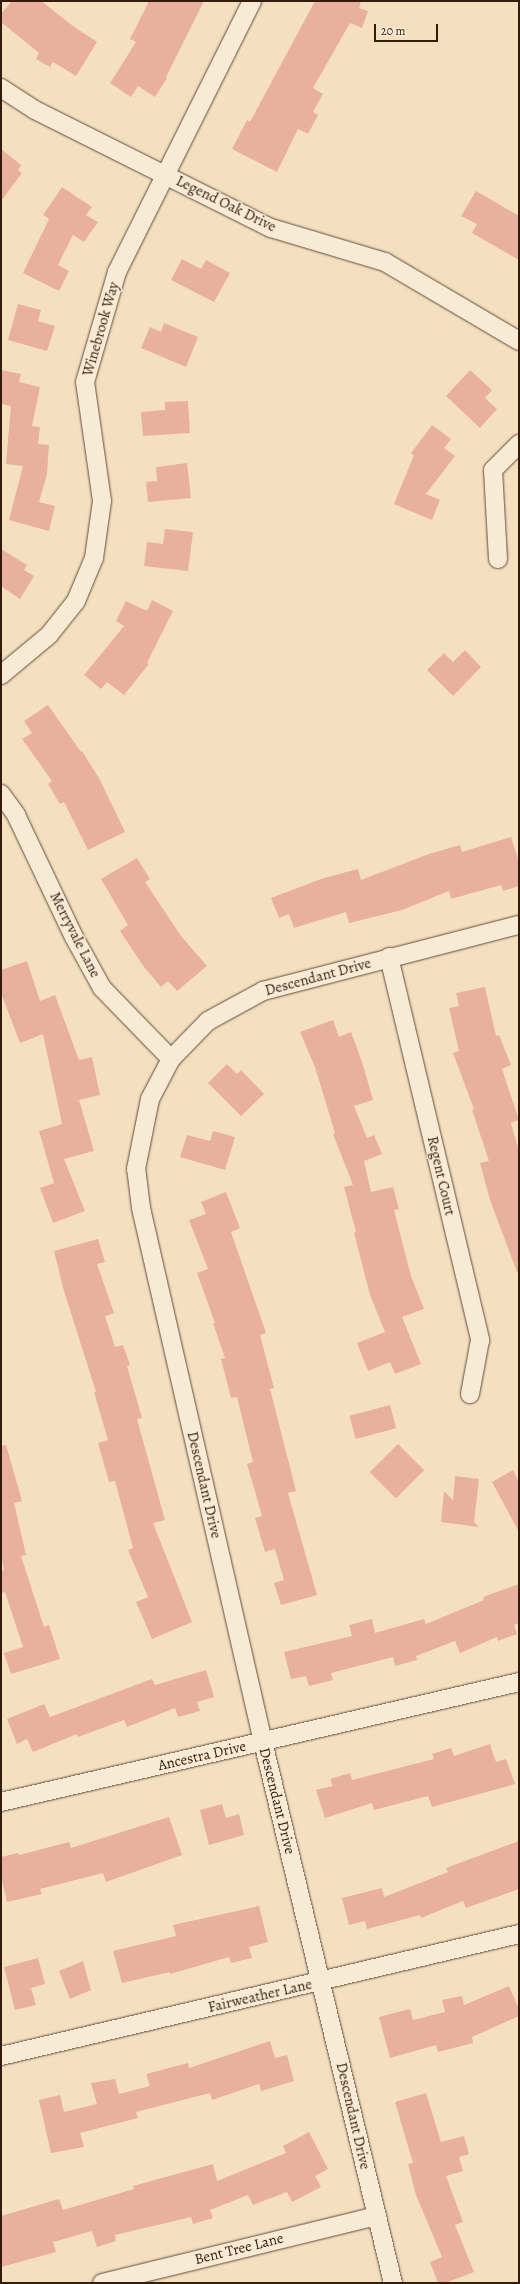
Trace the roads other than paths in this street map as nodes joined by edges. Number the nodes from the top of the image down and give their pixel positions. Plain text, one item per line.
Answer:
1 (252, 1) edge
2 (1, 88) edge
3 (166, 175) junction
4 (519, 341) edge
5 (519, 444) edge
6 (498, 559) dead end
7 (1, 675) edge
8 (1, 794) edge
9 (519, 925) edge
10 (389, 957) junction
11 (171, 1059) junction
12 (470, 1394) dead end
13 (519, 1682) edge
14 (263, 1742) junction
15 (1, 1802) edge
16 (519, 1934) edge
17 (322, 1982) junction
18 (1, 2056) edge
19 (377, 2216) junction
20 (102, 2283) edge
21 (393, 2283) edge

1 - 3 street, Winebrook Way
2 - 3 street, Legend Oak Drive
3 - 4 street, Legend Oak Drive
3 - 7 street, Winebrook Way
5 - 6 street
8 - 11 street, Merryvale Lane
9 - 10 street, Descendant Drive
10 - 11 street, Descendant Drive
10 - 12 street, Regent Court
11 - 14 street, Descendant Drive
13 - 14 street, Ancestra Drive
14 - 15 street, Ancestra Drive
14 - 17 street, Descendant Drive
16 - 17 street, Fairweather Lane
17 - 18 street, Fairweather Lane
17 - 19 street, Descendant Drive
19 - 20 street, Bent Tree Lane
19 - 21 street, Descendant Drive

